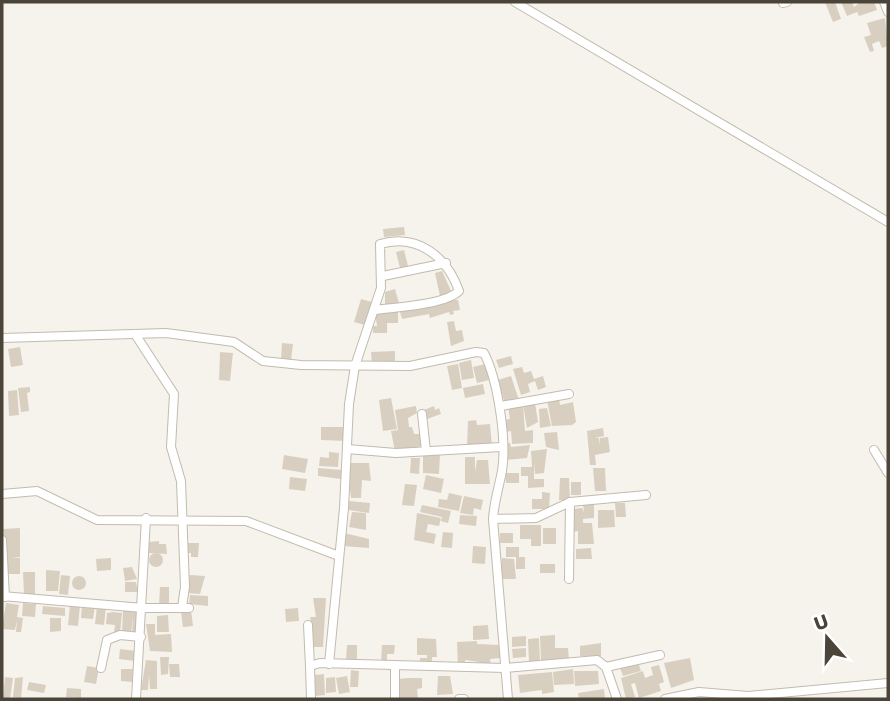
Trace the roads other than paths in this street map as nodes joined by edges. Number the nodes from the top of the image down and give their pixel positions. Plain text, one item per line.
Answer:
1 (515, 2) edge
2 (884, 2) edge
3 (888, 12) edge
4 (888, 222) edge
5 (446, 263) junction
6 (383, 276) junction
7 (374, 310) junction
8 (135, 334) junction
9 (2, 338) edge
10 (355, 366) junction
11 (569, 394) dead end
12 (500, 406) junction
13 (422, 414) dead end
14 (501, 447) junction
15 (347, 449) junction
16 (874, 450) dead end
17 (426, 451) junction
18 (888, 473) edge
19 (2, 494) edge
20 (646, 495) dead end
21 (570, 502) junction
22 (146, 518) junction
23 (493, 519) junction
24 (182, 520) junction
25 (2, 540) edge
26 (339, 556) junction
27 (569, 579) dead end
28 (4, 596) edge
29 (144, 608) junction
30 (308, 625) dead end
31 (141, 637) junction
32 (660, 656) dead end
33 (329, 664) junction
34 (310, 666) junction
35 (395, 667) junction
36 (606, 667) junction
37 (101, 668) dead end
38 (505, 668) junction
39 (888, 683) edge
40 (136, 699) edge
41 (311, 699) edge
42 (395, 699) edge
43 (508, 699) edge
44 (617, 699) edge
45 (666, 699) edge

1 - 4 street
2 - 3 street
5 - 6 street
5 - 6 street
5 - 7 street
6 - 7 street
7 - 10 street
8 - 9 street
8 - 10 street
8 - 24 street
10 - 12 street
10 - 15 street
11 - 12 street
12 - 14 street
13 - 17 street
14 - 17 street
14 - 23 street
15 - 17 street
15 - 26 street
16 - 18 street
19 - 22 street
20 - 21 street
21 - 23 street
21 - 27 street
22 - 24 street
22 - 29 street
23 - 38 street
24 - 26 street
24 - 29 street
25 - 28 street
26 - 33 street
28 - 29 street
29 - 31 street
30 - 34 street
31 - 37 street
31 - 40 street
32 - 36 street
33 - 34 street
33 - 35 street
34 - 41 street
35 - 38 street
35 - 42 street
36 - 38 street
36 - 44 street
38 - 43 street
39 - 45 street

